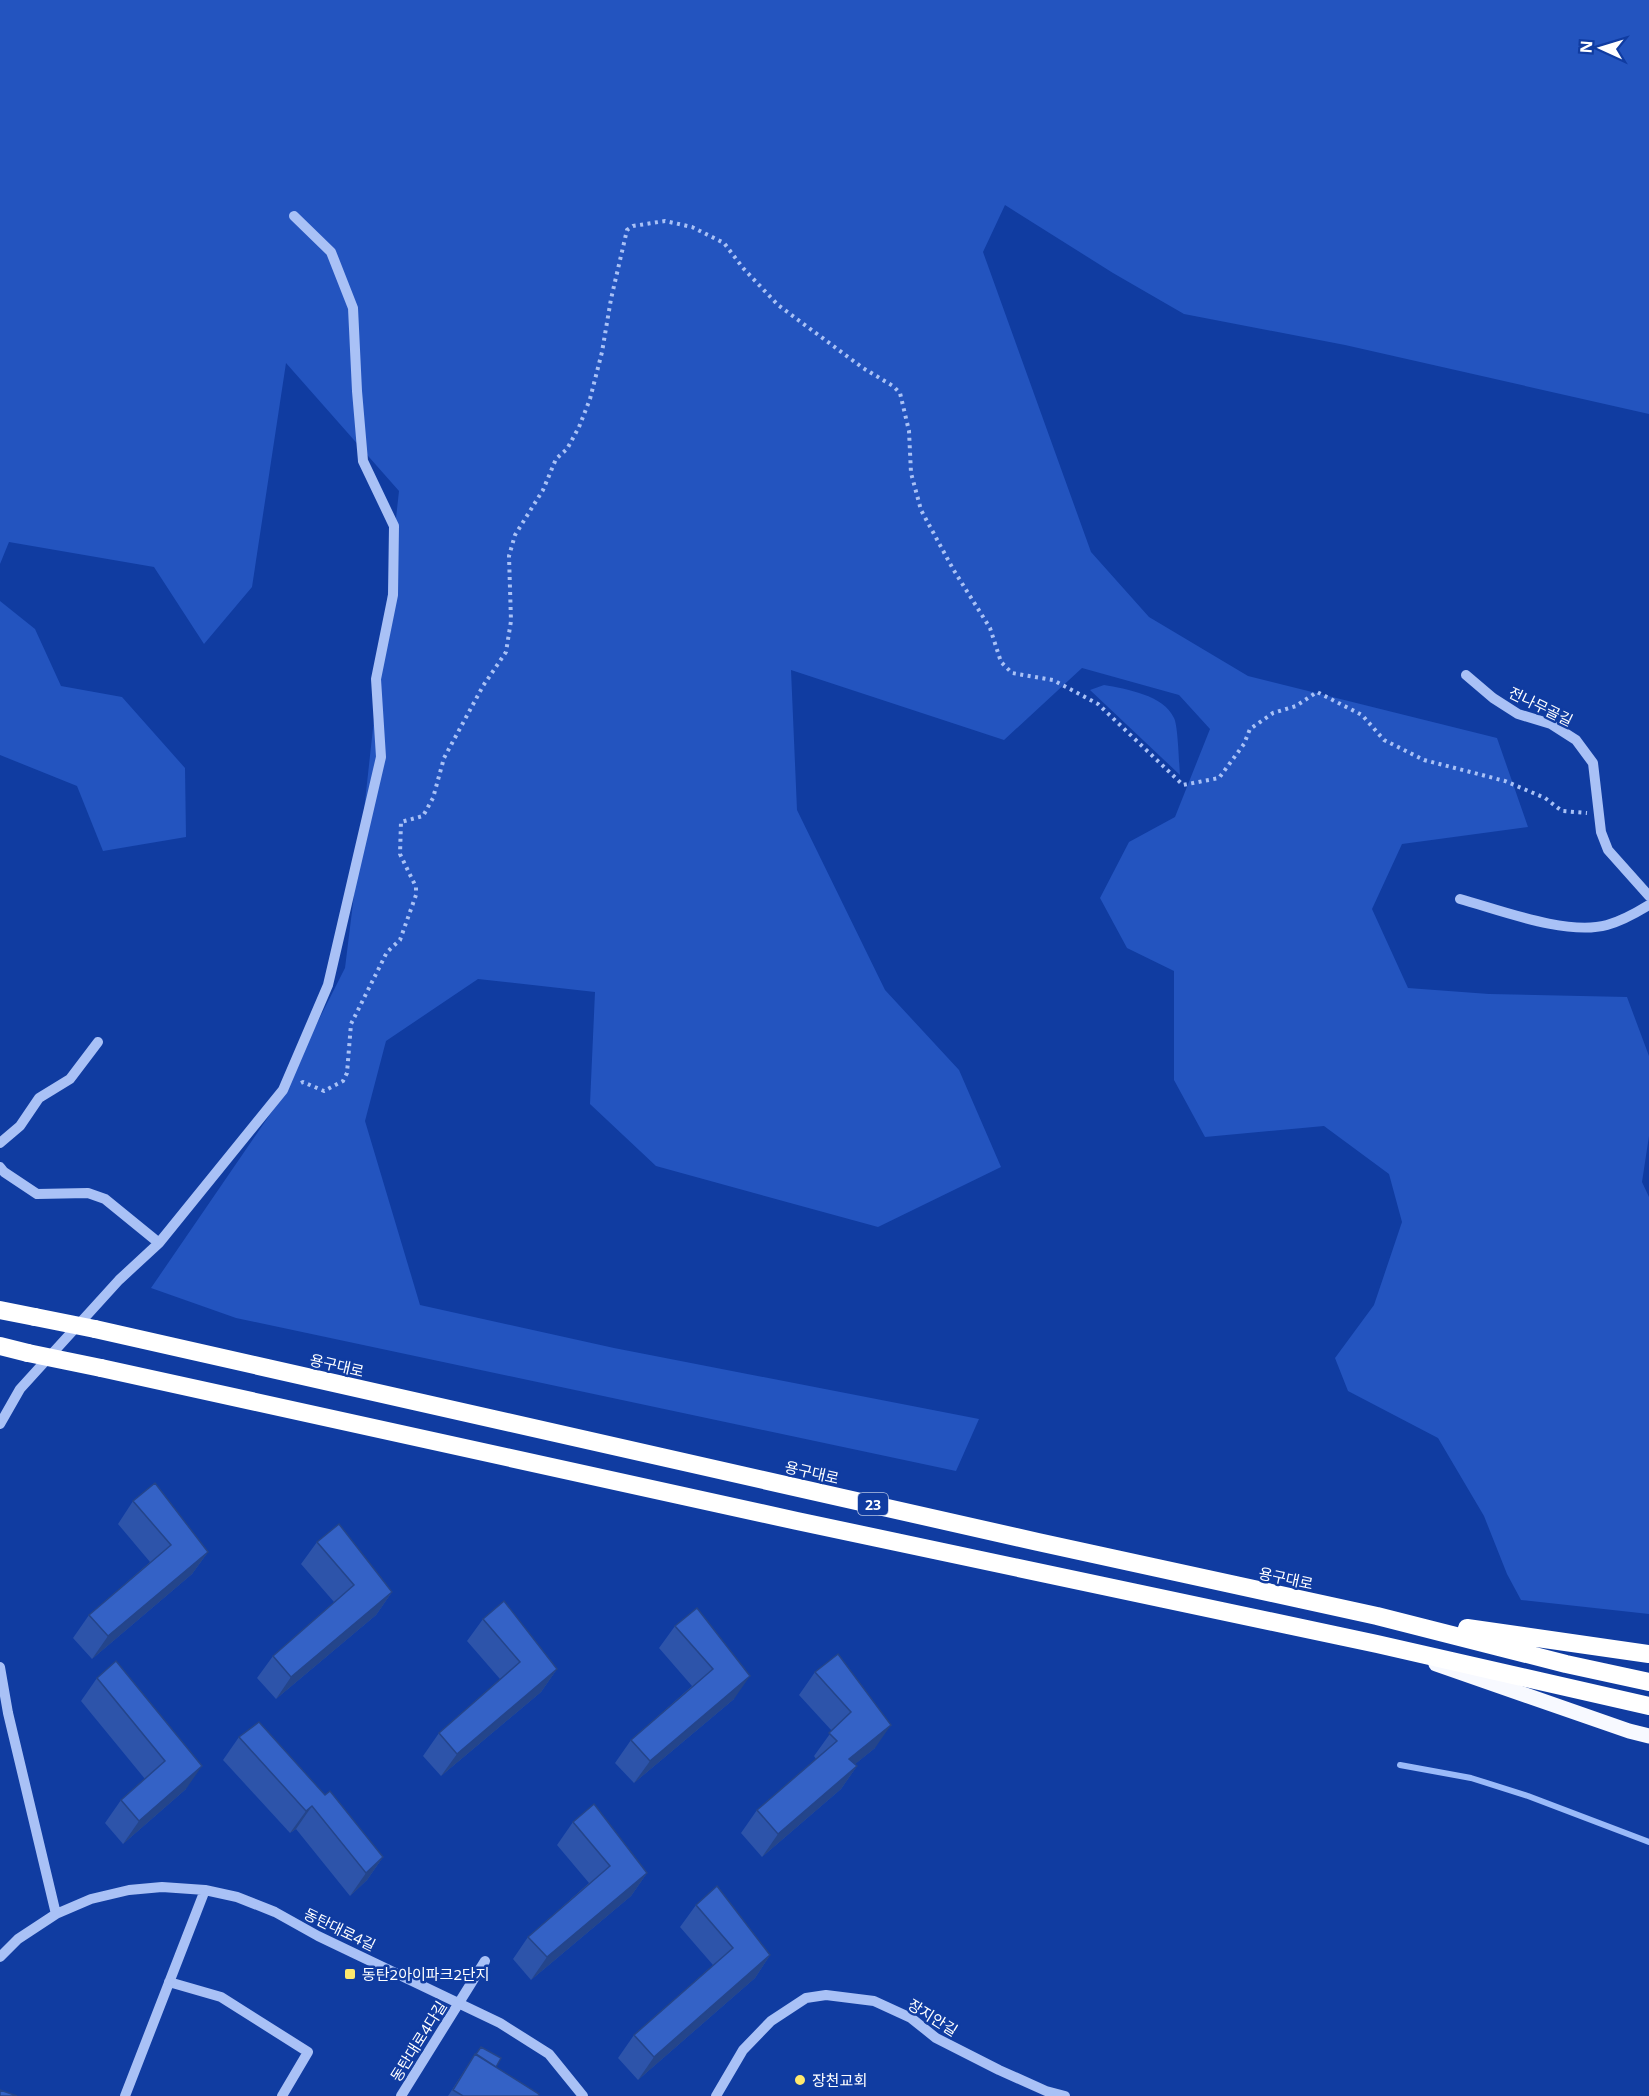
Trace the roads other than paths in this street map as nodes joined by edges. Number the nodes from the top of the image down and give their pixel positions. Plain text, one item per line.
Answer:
1 (294, 216) dead end
2 (1467, 675) dead end
3 (1649, 896) edge
4 (1460, 899) dead end
5 (1649, 905) edge
6 (98, 1042) dead end
7 (0, 1143) edge
8 (0, 1167) edge
9 (159, 1243) junction
10 (0, 1310) edge
11 (0, 1346) edge
12 (0, 1425) edge
13 (1377, 1616) junction
14 (1377, 1644) junction
15 (1649, 1654) edge
16 (0, 1667) edge
17 (1649, 1682) edge
18 (1649, 1706) edge
19 (1649, 1736) edge
20 (205, 1890) junction
21 (56, 1914) junction
22 (0, 1957) edge
23 (485, 1961) dead end
24 (169, 1982) junction
25 (460, 2002) junction
26 (125, 2096) edge
27 (282, 2096) edge
28 (401, 2096) edge
29 (583, 2096) edge
30 (716, 2096) edge
31 (1065, 2096) edge

1 - 9 street
2 - 3 street, 전나무골길
4 - 5 street
6 - 7 street
8 - 9 street
9 - 12 street
10 - 13 highway, 용구대로 / 23, bridge
11 - 14 highway, 23, bridge
13 - 15 highway
13 - 17 highway, 용구대로 / 23
14 - 18 highway, 23
14 - 19 main road
16 - 21 street
20 - 21 street, 동탄대로4길
20 - 24 street
20 - 25 street, 동탄대로4길
21 - 22 street, 동탄대로4길
23 - 25 street, 동탄대로4다길
24 - 26 street
24 - 27 street
25 - 28 street, 동탄대로4다길
25 - 29 street, 동탄대로4길
30 - 31 street, 장지안길

